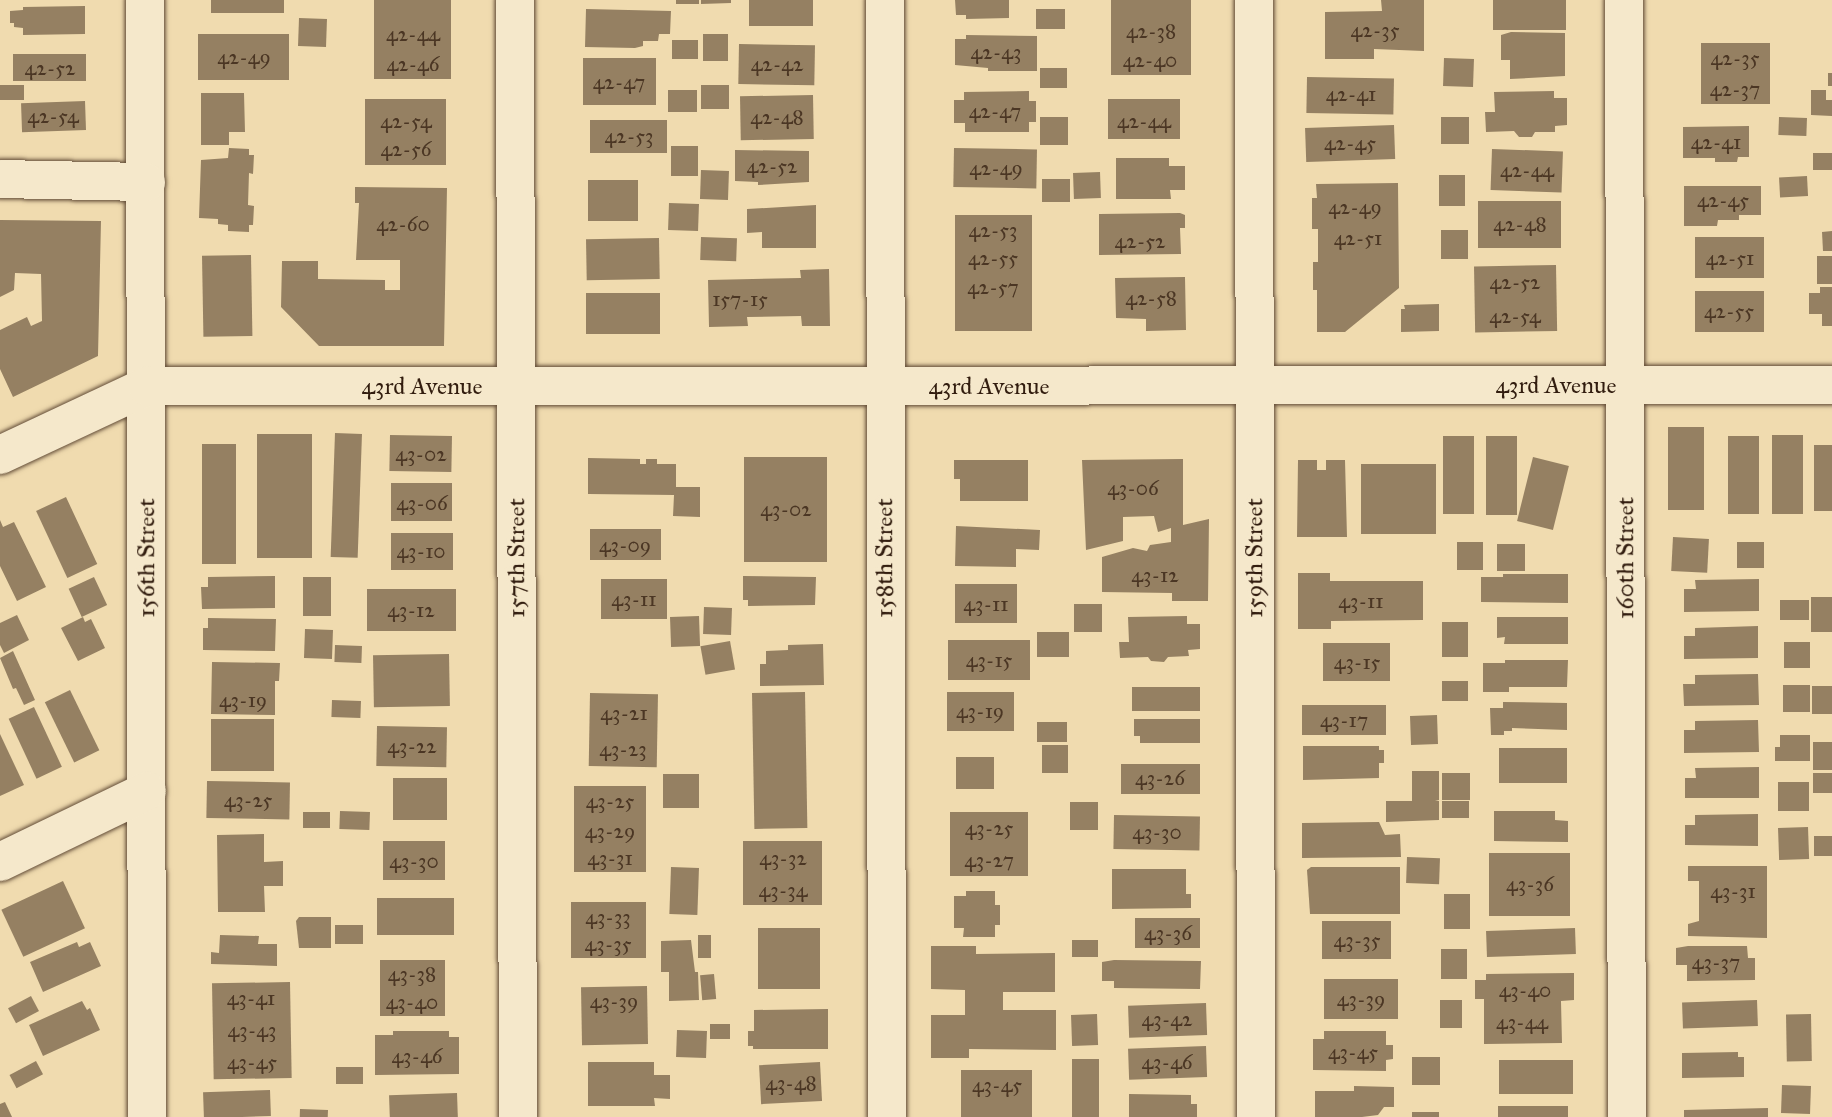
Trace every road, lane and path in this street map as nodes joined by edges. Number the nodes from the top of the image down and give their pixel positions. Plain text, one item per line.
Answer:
1 (145, 0) edge
2 (515, 0) edge
3 (885, 0) edge
4 (1254, 0) edge
5 (1624, 0) edge
6 (0, 179) edge
7 (146, 182) junction
8 (1832, 385) edge
9 (147, 386) junction
10 (1626, 386) junction
11 (885, 387) junction
12 (1255, 387) junction
13 (517, 388) junction
14 (0, 455) edge
15 (147, 791) junction
16 (0, 862) edge
17 (147, 1117) edge
18 (518, 1117) edge
19 (887, 1117) edge
20 (1256, 1117) edge
21 (1627, 1117) edge

1 - 7 street, 156th Street
2 - 13 street, 157th Street
3 - 11 street, 158th Street
4 - 12 street, 159th Street
5 - 10 street, 160th Street
6 - 7 street
7 - 9 street, 156th Street
8 - 10 street, 43rd Avenue
9 - 13 street, 43rd Avenue
9 - 14 street
9 - 15 street, 156th Street
10 - 12 street, 43rd Avenue
10 - 21 street, 160th Street
11 - 12 street, 43rd Avenue
11 - 13 street, 43rd Avenue
11 - 19 street, 158th Street
12 - 20 street, 159th Street
13 - 18 street, 157th Street
15 - 16 street
15 - 17 street, 156th Street

